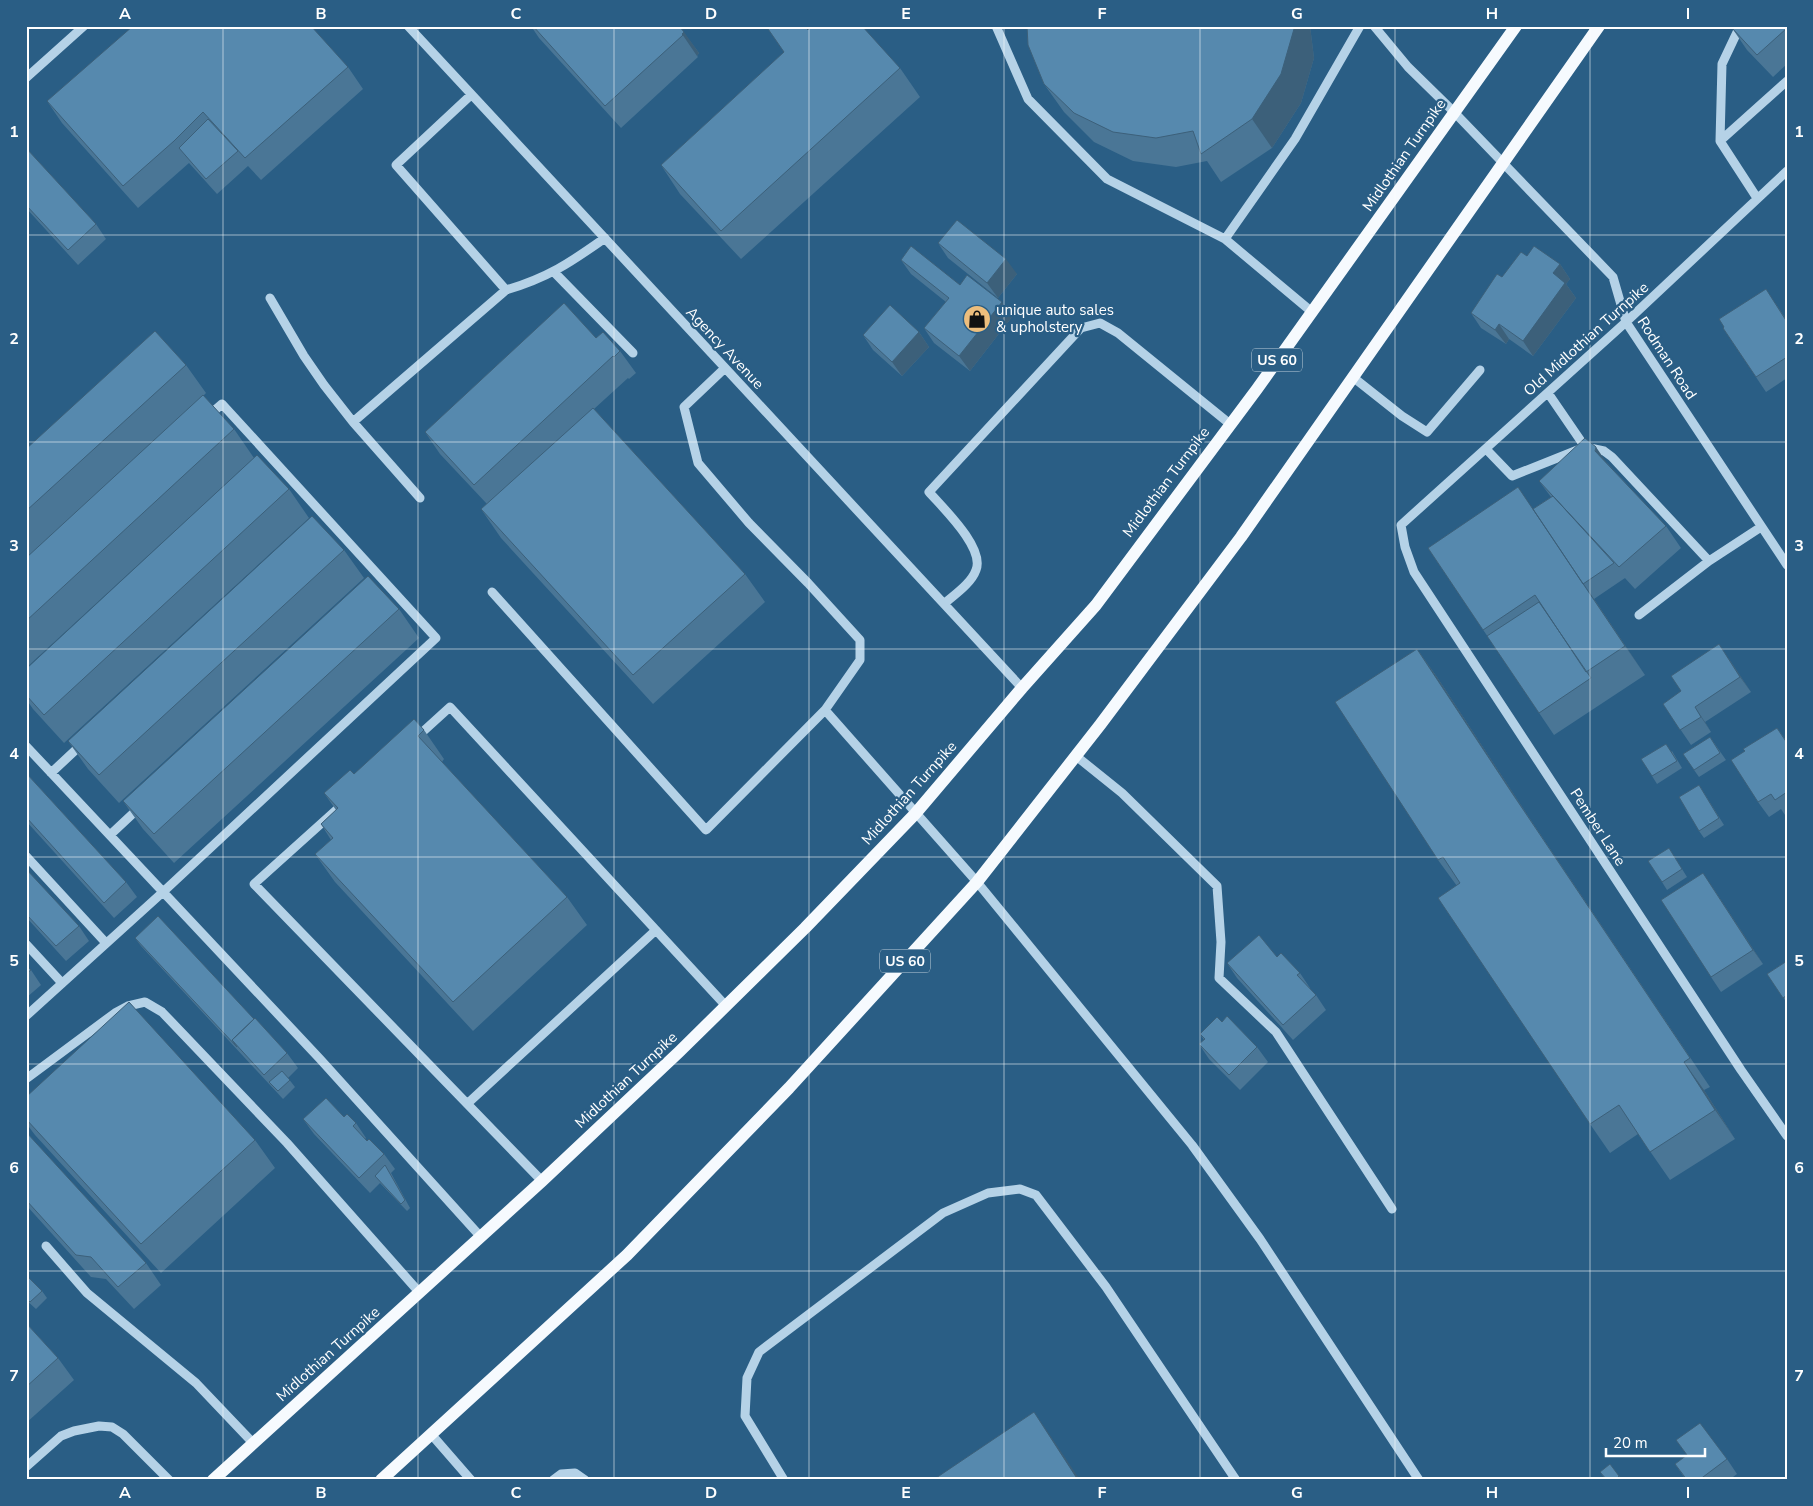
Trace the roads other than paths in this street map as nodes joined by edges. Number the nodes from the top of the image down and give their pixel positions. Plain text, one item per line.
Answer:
1 (84, 26) edge
2 (408, 26) edge
3 (996, 26) edge
4 (1360, 26) edge
5 (1374, 26) edge
6 (1516, 26) edge
7 (1599, 26) edge
8 (1740, 26) edge
9 (26, 78) edge
10 (1787, 81) edge
11 (471, 95) junction
12 (1454, 112) junction
13 (1720, 141) junction
14 (1504, 164) junction
15 (1787, 171) edge
16 (1758, 198) junction
17 (604, 238) junction
18 (1225, 239) junction
19 (554, 272) junction
20 (506, 290) junction
21 (270, 298) dead end
22 (1312, 312) junction
23 (1626, 322) junction
24 (633, 354) dead end
25 (725, 368) junction
26 (1480, 370) dead end
27 (1354, 378) junction
28 (1548, 392) junction
29 (353, 422) junction
30 (200, 424) edge
31 (1230, 424) junction
32 (1585, 448) junction
33 (1486, 449) junction
34 (272, 460) junction
35 (265, 466) edge
36 (420, 498) dead end
37 (326, 519) junction
38 (1401, 525) joint
39 (319, 526) edge
40 (1761, 526) junction
41 (1709, 560) junction
42 (1787, 565) edge
43 (492, 592) dead end
44 (944, 604) junction
45 (1639, 615) dead end
46 (1022, 688) junction
47 (825, 710) junction
48 (88, 740) edge
49 (26, 746) edge
50 (407, 746) edge
51 (1076, 756) junction
52 (51, 773) junction
53 (348, 799) edge
54 (146, 802) edge
55 (915, 814) junction
56 (110, 835) junction
57 (26, 856) edge
58 (977, 882) junction
59 (163, 892) junction
60 (656, 930) junction
61 (106, 943) junction
62 (26, 944) edge
63 (62, 983) junction
64 (726, 1006) junction
65 (26, 1016) edge
66 (26, 1080) edge
67 (467, 1104) junction
68 (1787, 1136) edge
69 (542, 1181) junction
70 (1392, 1209) dead end
71 (480, 1236) junction
72 (46, 1246) edge
73 (419, 1292) junction
74 (431, 1434) junction
75 (253, 1443) junction
76 (26, 1467) edge
77 (169, 1480) edge
78 (213, 1480) edge
79 (381, 1480) edge
80 (471, 1480) edge
81 (553, 1480) edge
82 (585, 1480) edge
83 (784, 1480) edge
84 (1236, 1480) edge
85 (1419, 1480) edge

1 - 9 street
2 - 11 street, Agency Avenue
3 - 18 street
4 - 18 street
5 - 12 street, Rodman Road
6 - 12 main road, Midlothian Turnpike / US 60
7 - 14 main road, US 60
8 - 13 street
10 - 13 street
11 - 17 street, Agency Avenue
11 - 20 street
12 - 14 street, Rodman Road
12 - 22 main road, Midlothian Turnpike / US 60
13 - 16 street
14 - 23 street, Rodman Road
14 - 27 main road, US 60
15 - 16 street, Old Midlothian Turnpike
16 - 23 street, Old Midlothian Turnpike
17 - 19 street
17 - 25 street, Agency Avenue
18 - 22 street
19 - 20 street
19 - 24 street
20 - 29 street
21 - 29 street
22 - 31 main road, Midlothian Turnpike / US 60
23 - 28 street, Old Midlothian Turnpike
23 - 40 street, Rodman Road
25 - 44 street, Agency Avenue
25 - 47 street
26 - 27 street
27 - 51 main road, US 60
28 - 32 street
28 - 33 street, Old Midlothian Turnpike
29 - 36 street
30 - 34 street
31 - 44 street
31 - 46 main road, Midlothian Turnpike / US 60
32 - 33 street
32 - 41 street
33 - 38 street, Old Midlothian Turnpike
34 - 35 street
34 - 37 street
37 - 39 street
37 - 59 street
38 - 68 street, Pember Lane
40 - 41 street
40 - 42 street, Rodman Road
41 - 45 street
43 - 47 street
44 - 46 street, Agency Avenue
46 - 55 main road, Midlothian Turnpike / US 60
47 - 55 street
48 - 52 street
49 - 52 street
50 - 60 street
51 - 58 main road, US 60
51 - 70 street
52 - 56 street
53 - 67 street
54 - 56 street
55 - 58 street
55 - 64 main road, Midlothian Turnpike / US 60
56 - 59 street
57 - 61 street
58 - 74 main road, US 60
58 - 85 street
59 - 61 street
59 - 71 street
60 - 64 street
60 - 67 street
61 - 63 street
62 - 63 street
63 - 65 street
64 - 69 main road, Midlothian Turnpike / US 60
66 - 73 street
67 - 69 street
69 - 71 main road, Midlothian Turnpike / US 60
71 - 73 main road, Midlothian Turnpike / US 60
72 - 75 street
73 - 75 main road, Midlothian Turnpike / US 60
74 - 79 main road, US 60
74 - 80 street
75 - 78 main road, Midlothian Turnpike / US 60
76 - 77 street
81 - 82 street
83 - 84 street

